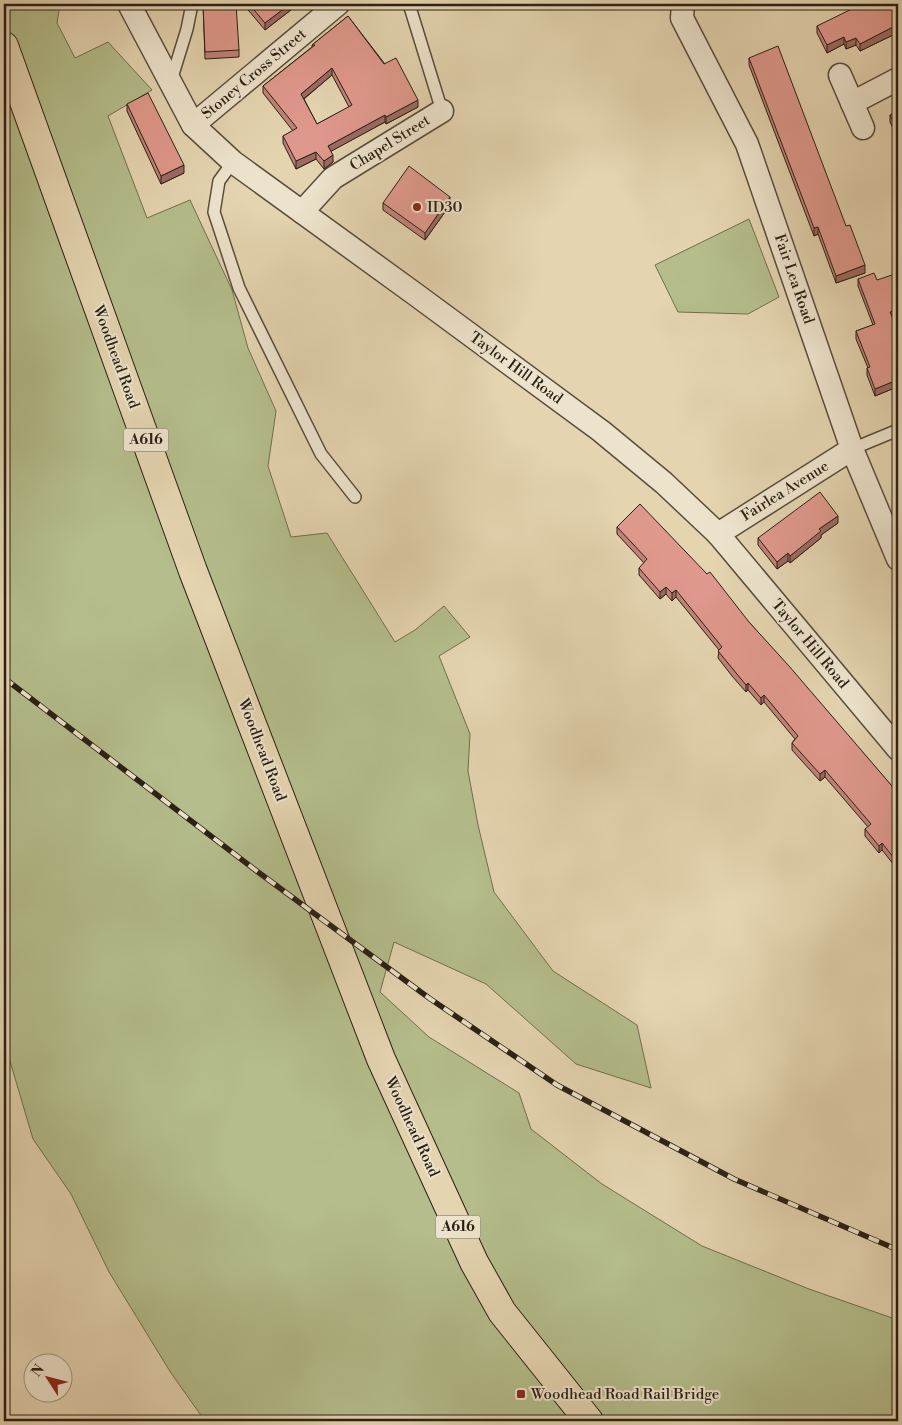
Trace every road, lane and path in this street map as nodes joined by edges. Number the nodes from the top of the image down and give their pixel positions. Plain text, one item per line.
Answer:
1 (129, 4) edge
2 (192, 4) edge
3 (338, 4) edge
4 (409, 4) edge
5 (683, 4) edge
6 (4, 46) edge
7 (840, 75) dead end
8 (898, 80) edge
9 (170, 83) junction
10 (852, 103) junction
11 (442, 111) joint
12 (193, 125) junction
13 (864, 128) dead end
14 (233, 162) junction
15 (302, 212) junction
16 (898, 430) edge
17 (852, 448) junction
18 (355, 497) dead end
19 (718, 534) junction
20 (898, 559) edge
21 (898, 748) edge
22 (589, 1421) edge

1 - 9 street, Taylor Hill Road
2 - 9 lane
3 - 12 street, Stoney Cross Street
4 - 11 lane, Chapel Street
5 - 17 street, Fair Lea Road
6 - 22 main road, Woodhead Road / A616
7 - 10 street
8 - 10 street
9 - 12 street, Taylor Hill Road
10 - 13 street
11 - 15 street, Chapel Street
12 - 14 street, Taylor Hill Road
14 - 15 street, Taylor Hill Road
14 - 18 lane
15 - 19 street, Taylor Hill Road
16 - 17 lane
17 - 19 street, Fairlea Avenue
17 - 20 street, Fair Lea Road
19 - 21 street, Taylor Hill Road

